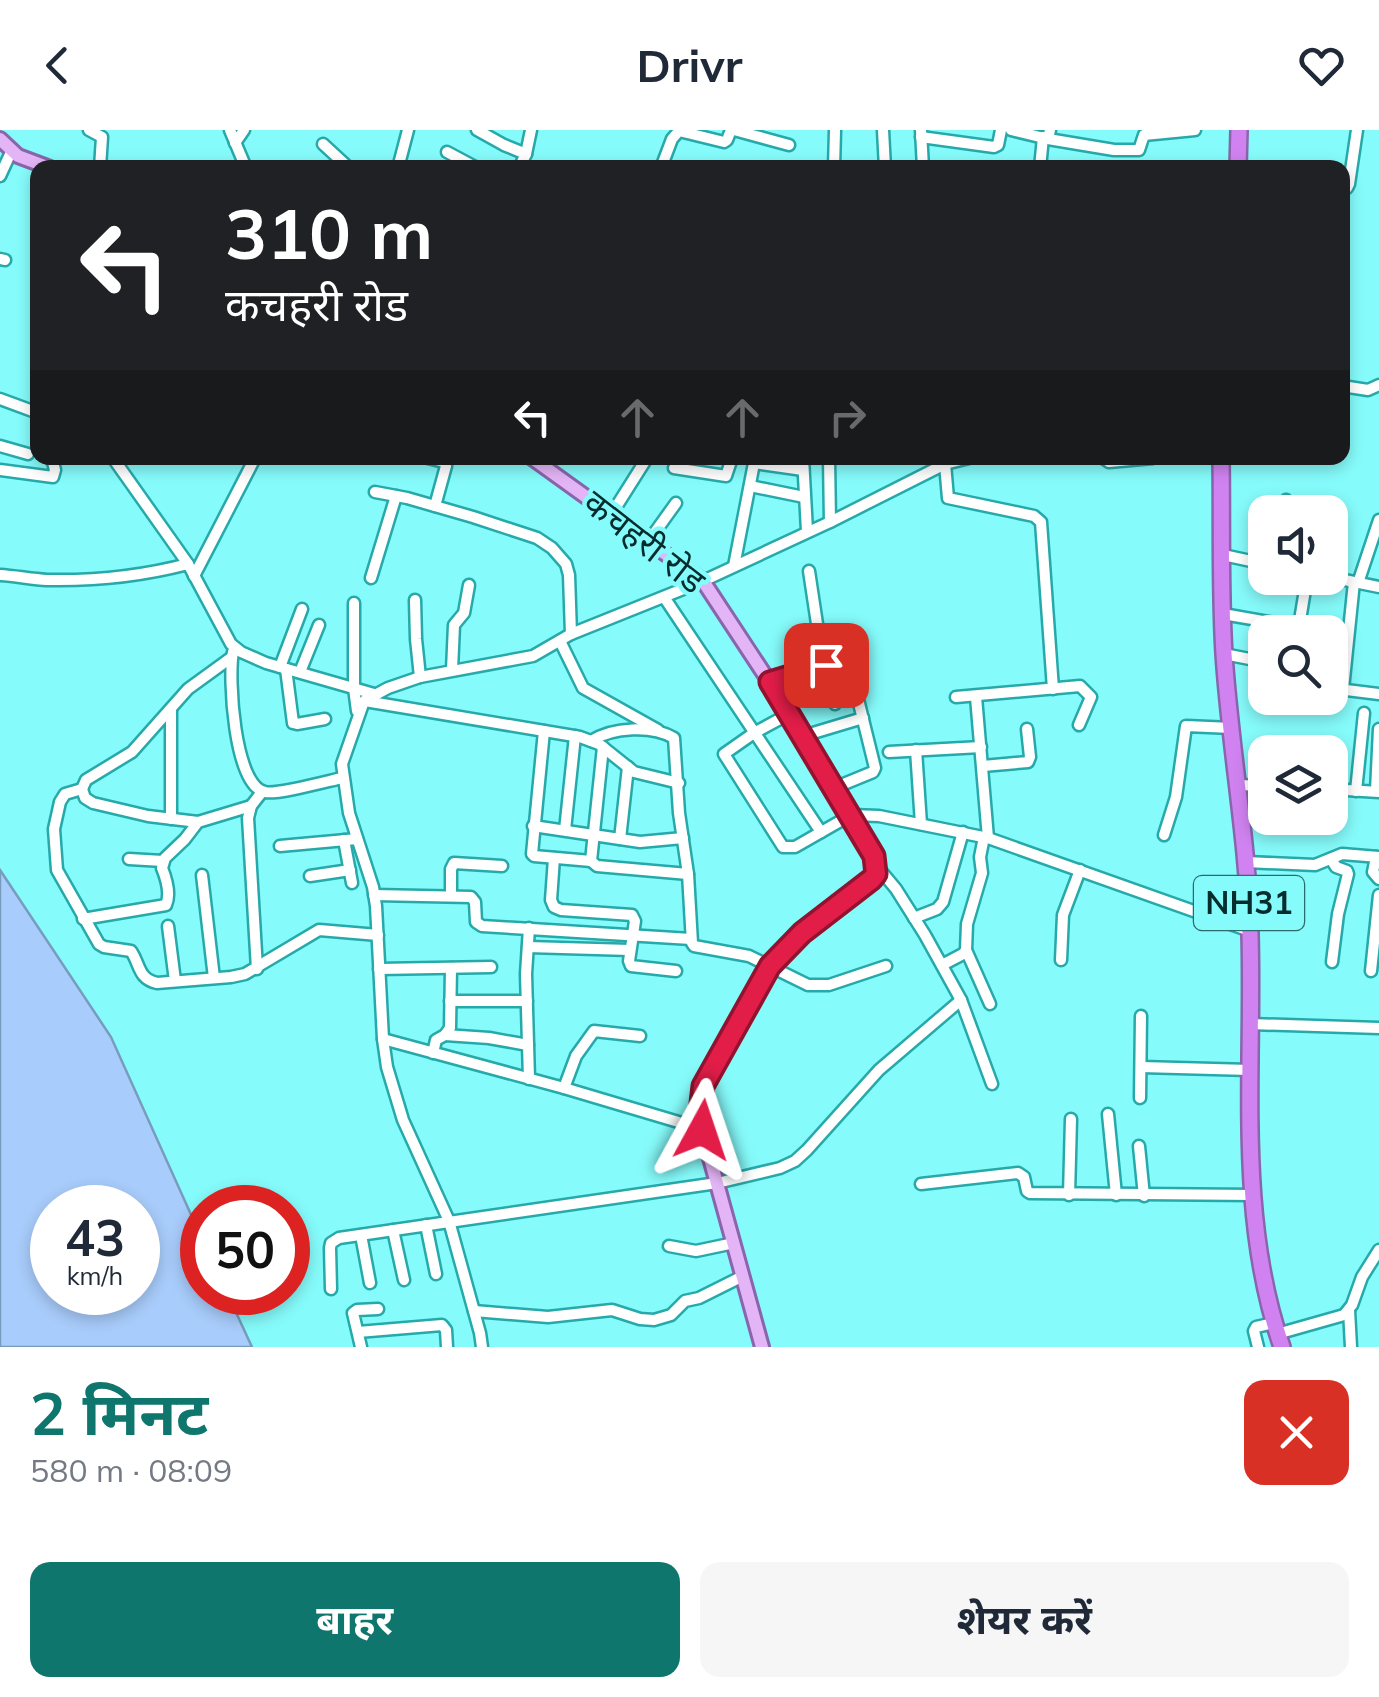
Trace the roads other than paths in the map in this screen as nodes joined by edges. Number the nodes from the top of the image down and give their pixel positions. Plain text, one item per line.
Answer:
1 (89, 130) edge
2 (230, 130) edge
3 (244, 130) edge
4 (408, 130) edge
5 (476, 130) edge
6 (531, 130) edge
7 (733, 130) edge
8 (836, 130) edge
9 (883, 130) edge
10 (1002, 130) edge
11 (1010, 130) edge
12 (1195, 130) edge
13 (1240, 130) edge
14 (1357, 130) edge
15 (921, 134) edge
16 (1047, 135) edge
17 (0, 139) edge
18 (235, 143) junction
19 (323, 144) dead end
20 (789, 145) dead end
21 (12, 150) junction
22 (447, 152) dead end
23 (526, 154) junction
24 (30, 160) edge
25 (101, 160) edge
26 (242, 160) edge
27 (340, 160) edge
28 (400, 160) edge
29 (462, 160) edge
30 (523, 160) edge
31 (664, 160) edge
32 (834, 160) edge
33 (885, 160) edge
34 (923, 160) edge
35 (1042, 160) edge
36 (1238, 160) edge
37 (0, 176) edge
38 (1350, 177) edge
39 (1379, 386) edge
40 (1350, 387) edge
41 (0, 400) edge
42 (30, 410) edge
43 (0, 446) edge
44 (28, 454) dead end
45 (54, 465) edge
46 (118, 465) edge
47 (251, 465) edge
48 (446, 465) edge
49 (542, 465) edge
50 (643, 465) edge
51 (730, 465) edge
52 (753, 465) edge
53 (803, 465) edge
54 (829, 465) edge
55 (943, 465) edge
56 (945, 465) edge
57 (1221, 465) edge
58 (674, 468) dead end
59 (0, 470) edge
60 (750, 486) junction
61 (375, 492) dead end
62 (396, 496) junction
63 (804, 496) junction
64 (676, 502) dead end
65 (435, 506) junction
66 (611, 515) junction
67 (1379, 520) edge
68 (830, 522) junction
69 (807, 531) junction
70 (648, 542) junction
71 (1223, 555) junction
72 (1248, 560) edge
73 (188, 564) junction
74 (734, 566) junction
75 (810, 570) dead end
76 (0, 575) edge
77 (194, 576) junction
78 (372, 578) dead end
79 (1348, 580) edge
80 (703, 582) junction
81 (1356, 582) junction
82 (468, 585) dead end
83 (1379, 587) edge
84 (1304, 595) edge
85 (664, 597) junction
86 (415, 600) dead end
87 (354, 602) dead end
88 (302, 609) dead end
89 (1223, 614) junction
90 (319, 625) dead end
91 (571, 634) junction
92 (560, 641) junction
93 (232, 648) junction
94 (1348, 648) edge
95 (1224, 654) junction
96 (1248, 659) edge
97 (826, 665) junction
98 (283, 668) junction
99 (452, 670) junction
100 (300, 672) junction
101 (420, 676) junction
102 (853, 679) dead end
103 (770, 682) junction
104 (354, 688) junction
105 (1053, 689) junction
106 (1348, 690) edge
107 (1379, 694) edge
108 (976, 696) junction
109 (956, 697) dead end
110 (369, 698) junction
111 (835, 704) dead end
112 (170, 708) junction
113 (1364, 712) dead end
114 (358, 713) junction
115 (790, 714) junction
116 (863, 718) junction
117 (325, 719) dead end
118 (1079, 725) dead end
119 (1232, 728) junction
120 (1379, 729) edge
121 (1026, 730) dead end
122 (544, 731) junction
123 (661, 732) junction
124 (754, 733) junction
125 (575, 736) junction
126 (803, 736) junction
127 (591, 740) junction
128 (981, 746) junction
129 (603, 747) junction
130 (916, 750) junction
131 (888, 752) dead end
132 (983, 766) junction
133 (628, 767) junction
134 (342, 778) junction
135 (679, 783) junction
136 (1238, 785) junction
137 (1248, 785) edge
138 (834, 788) junction
139 (82, 789) junction
140 (1348, 790) edge
141 (1356, 790) junction
142 (262, 792) junction
143 (1377, 792) edge
144 (251, 806) junction
145 (850, 814) junction
146 (171, 819) junction
147 (198, 822) junction
148 (921, 824) junction
149 (533, 826) junction
150 (565, 830) junction
151 (821, 832) junction
152 (962, 832) junction
153 (594, 834) junction
154 (1164, 836) dead end
155 (986, 837) junction
156 (684, 838) junction
157 (358, 839) junction
158 (620, 839) junction
159 (344, 840) junction
160 (280, 846) dead end
161 (1378, 857) edge
162 (129, 858) dead end
163 (554, 858) junction
164 (1331, 858) junction
165 (164, 861) junction
166 (591, 861) junction
167 (1246, 862) junction
168 (502, 866) dead end
169 (876, 866) junction
170 (1080, 870) junction
171 (688, 874) junction
172 (202, 875) dead end
173 (310, 876) dead end
174 (1379, 879) edge
175 (374, 895) junction
176 (1379, 895) edge
177 (450, 896) junction
178 (84, 918) junction
179 (914, 918) junction
180 (168, 926) dead end
181 (529, 928) junction
182 (1250, 931) junction
183 (632, 934) junction
184 (378, 935) junction
185 (691, 939) junction
186 (528, 947) junction
187 (630, 950) junction
188 (966, 950) junction
189 (1060, 960) dead end
190 (1332, 962) dead end
191 (942, 965) junction
192 (770, 966) junction
193 (886, 966) dead end
194 (490, 967) dead end
195 (451, 968) junction
196 (257, 969) junction
197 (380, 969) junction
198 (1371, 970) dead end
199 (676, 971) dead end
200 (214, 978) junction
201 (175, 981) junction
202 (961, 1000) junction
203 (450, 1001) junction
204 (527, 1001) junction
205 (990, 1004) dead end
206 (1141, 1016) dead end
207 (1250, 1024) junction
208 (1379, 1028) edge
209 (445, 1035) junction
210 (640, 1036) dead end
211 (383, 1040) junction
212 (528, 1045) junction
213 (433, 1053) junction
214 (1141, 1068) junction
215 (1250, 1070) junction
216 (529, 1079) junction
217 (992, 1084) dead end
218 (564, 1088) junction
219 (1140, 1098) dead end
220 (1108, 1114) dead end
221 (1071, 1119) dead end
222 (702, 1130) junction
223 (1139, 1146) dead end
224 (717, 1183) junction
225 (921, 1184) dead end
226 (1069, 1194) junction
227 (1116, 1195) junction
228 (1254, 1195) junction
229 (1144, 1196) junction
230 (449, 1221) junction
231 (426, 1225) junction
232 (393, 1230) junction
233 (361, 1234) junction
234 (734, 1244) junction
235 (668, 1246) dead end
236 (1379, 1250) edge
237 (436, 1274) dead end
238 (743, 1276) junction
239 (404, 1280) dead end
240 (370, 1283) dead end
241 (331, 1289) dead end
242 (378, 1310) dead end
243 (1349, 1310) junction
244 (474, 1311) junction
245 (358, 1332) junction
246 (1278, 1335) edge
247 (362, 1347) edge
248 (447, 1347) edge
249 (482, 1347) edge
250 (762, 1347) edge
251 (1258, 1347) edge
252 (1352, 1347) edge

1 - 25 street
2 - 18 street
3 - 18 street
4 - 28 street
5 - 23 street
6 - 23 street
7 - 20 street
7 - 31 street
8 - 32 street
9 - 33 street
10 - 15 street
11 - 16 street
12 - 16 street
13 - 36 highway
14 - 38 street
15 - 34 street
16 - 35 street
17 - 21 main road
18 - 26 street
19 - 27 street
21 - 24 main road
21 - 37 street
22 - 29 street
23 - 30 street
39 - 40 street
41 - 42 street
43 - 44 street
45 - 59 street
46 - 73 street
47 - 77 street
48 - 65 street
49 - 66 main road, कचहरी रोड
50 - 66 street
51 - 58 street
52 - 60 street
53 - 63 street
54 - 68 street
55 - 68 street
56 - 105 street
57 - 71 highway, NH31
60 - 63 street
60 - 74 street
61 - 62 street
62 - 65 street
62 - 78 street
63 - 69 street
64 - 70 street
65 - 91 street
66 - 70 main road, कचहरी रोड
67 - 81 street
68 - 69 street
69 - 74 street
70 - 80 main road, कचहरी रोड
71 - 72 street
71 - 89 highway, NH31
73 - 76 street
73 - 77 street
74 - 80 street
75 - 97 street
77 - 93 street
79 - 81 street
80 - 85 street
80 - 103 main road, कचहरी रोड
81 - 83 street
81 - 94 street
82 - 99 street
84 - 89 street
85 - 91 street
85 - 124 street
86 - 101 street
87 - 104 street
88 - 98 street
89 - 95 highway, NH31
90 - 100 street
91 - 92 street
92 - 99 street
92 - 123 street
93 - 98 street
93 - 112 street
93 - 142 street
95 - 96 street
95 - 119 highway, NH31
97 - 103 street
97 - 111 street
98 - 100 street
98 - 117 street
99 - 101 street
100 - 104 street
101 - 110 street
102 - 116 street
103 - 115 main road, कचहरी रोड
104 - 110 street
104 - 114 street
105 - 108 street
105 - 118 street
106 - 107 street
108 - 109 street
108 - 128 street
110 - 114 street
110 - 122 street
112 - 139 street
112 - 146 street
113 - 141 street
114 - 134 street
115 - 124 street
115 - 126 main road, कचहरी रोड
116 - 126 street
116 - 138 street
119 - 136 highway, NH31
119 - 154 street
120 - 143 street
121 - 132 street
122 - 125 street
122 - 149 street
123 - 127 street
123 - 135 street
124 - 151 street
124 - 151 street
125 - 127 street
125 - 150 street
126 - 138 main road, कचहरी रोड
127 - 129 street
128 - 130 street
128 - 132 street
129 - 133 street
129 - 153 street
130 - 131 street
130 - 148 street
132 - 155 street
133 - 135 street
133 - 158 street
134 - 142 street
134 - 157 street
135 - 156 street
136 - 137 street
136 - 167 highway, NH31
138 - 145 main road, कचहरी रोड
139 - 146 street
139 - 178 street
140 - 141 street
141 - 143 street
142 - 144 street
144 - 147 street
144 - 196 street
145 - 148 street
145 - 151 street
145 - 169 main road, कचहरी रोड
146 - 147 street
147 - 165 street
148 - 152 street
149 - 150 street
149 - 163 street
150 - 153 street
152 - 155 street
152 - 179 street
153 - 158 street
153 - 166 street
155 - 170 street
155 - 188 street
156 - 158 street
156 - 171 street
157 - 159 street
157 - 175 street
159 - 160 street
159 - 173 street
161 - 164 street
161 - 174 street
162 - 165 street
163 - 166 street
163 - 183 street
164 - 167 street
164 - 190 street
165 - 178 street
166 - 171 street
167 - 182 highway, NH31
168 - 177 street
169 - 179 street
169 - 192 main road
170 - 182 street
170 - 189 street
171 - 185 street
172 - 200 street
175 - 177 street
175 - 184 street
176 - 198 street
177 - 181 street
178 - 201 street
179 - 191 street
180 - 201 street
181 - 183 street
181 - 186 street
182 - 207 highway, NH31
183 - 185 street
183 - 187 street
184 - 196 street
184 - 197 street
185 - 192 street
186 - 187 street
186 - 204 street
187 - 199 street
188 - 191 street
188 - 205 street
191 - 202 street
192 - 193 street
192 - 222 main road
194 - 195 street
195 - 197 street
195 - 203 street
196 - 200 street
197 - 211 street
200 - 201 street
202 - 217 street
202 - 224 street
203 - 204 street
203 - 209 street
204 - 212 street
206 - 214 street
207 - 208 street
207 - 215 highway, NH31
209 - 212 street
209 - 213 street
210 - 218 street
211 - 213 street
211 - 230 street
212 - 216 street
213 - 216 street
214 - 215 street
214 - 219 street
215 - 228 highway, NH31
216 - 218 street
218 - 222 street
220 - 227 street
221 - 226 street
222 - 224 main road
223 - 229 street
224 - 230 street
224 - 234 main road
225 - 226 street
226 - 227 street
227 - 229 street
228 - 229 street
228 - 246 highway, NH31
230 - 231 street
230 - 244 street
231 - 232 street
231 - 237 street
232 - 233 street
232 - 239 street
233 - 240 street
233 - 241 street
234 - 235 street
234 - 238 main road
236 - 243 street
238 - 244 street
238 - 250 main road
242 - 245 street
243 - 246 street
243 - 252 street
244 - 249 street
245 - 247 street
245 - 248 street
246 - 251 street

